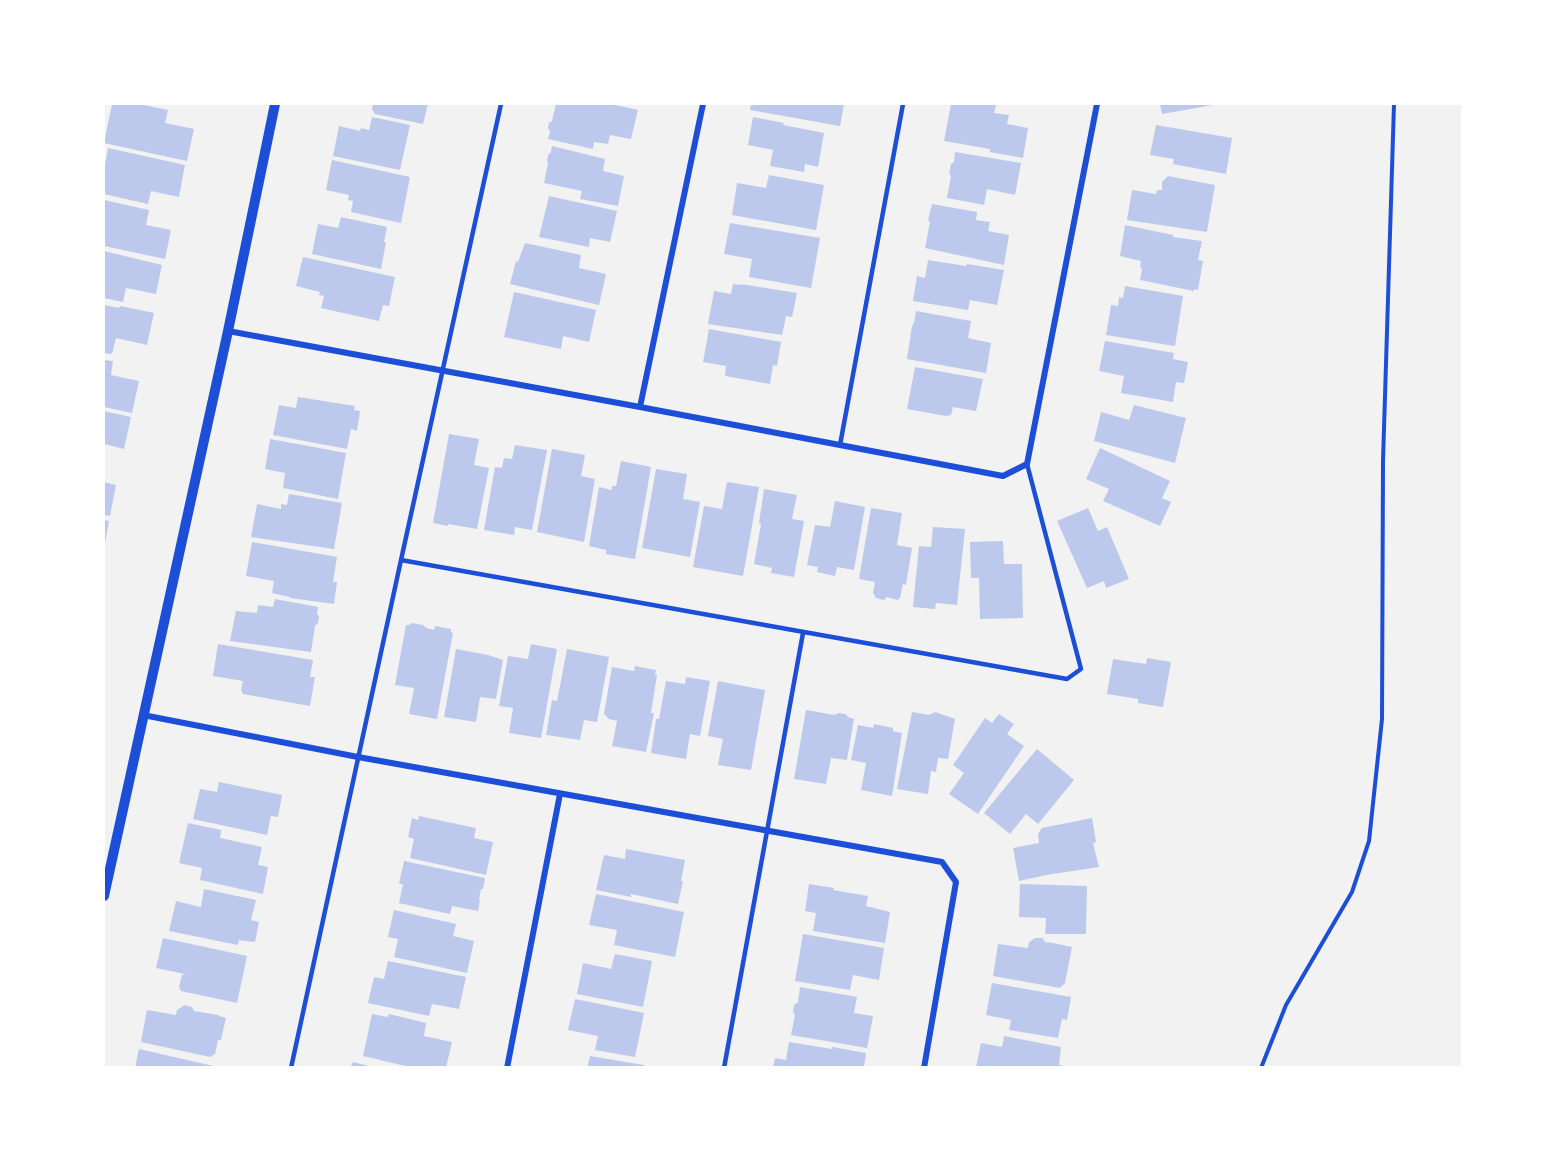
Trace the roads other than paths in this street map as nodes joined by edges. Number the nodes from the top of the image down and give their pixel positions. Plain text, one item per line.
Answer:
1 (275, 104) edge
2 (501, 104) edge
3 (703, 104) edge
4 (903, 104) edge
5 (1097, 104) edge
6 (228, 331) junction
7 (443, 371) junction
8 (640, 407) junction
9 (840, 445) junction
10 (1027, 464) junction
11 (401, 560) junction
12 (802, 633) junction
13 (143, 715) junction
14 (358, 757) junction
15 (560, 794) junction
16 (768, 830) junction
17 (104, 896) edge
18 (291, 1068) edge
19 (507, 1068) edge
20 (724, 1068) edge
21 (924, 1068) edge

1 - 6 street
2 - 7 lane
3 - 8 street
4 - 9 lane
5 - 10 street
6 - 7 street
6 - 13 street
7 - 8 street
7 - 11 lane
8 - 9 street
9 - 10 street
10 - 12 lane
11 - 12 lane
11 - 14 lane
12 - 16 lane
13 - 14 street
13 - 17 street
14 - 15 street
14 - 18 lane
15 - 16 street
15 - 19 street
16 - 20 lane
16 - 21 street

